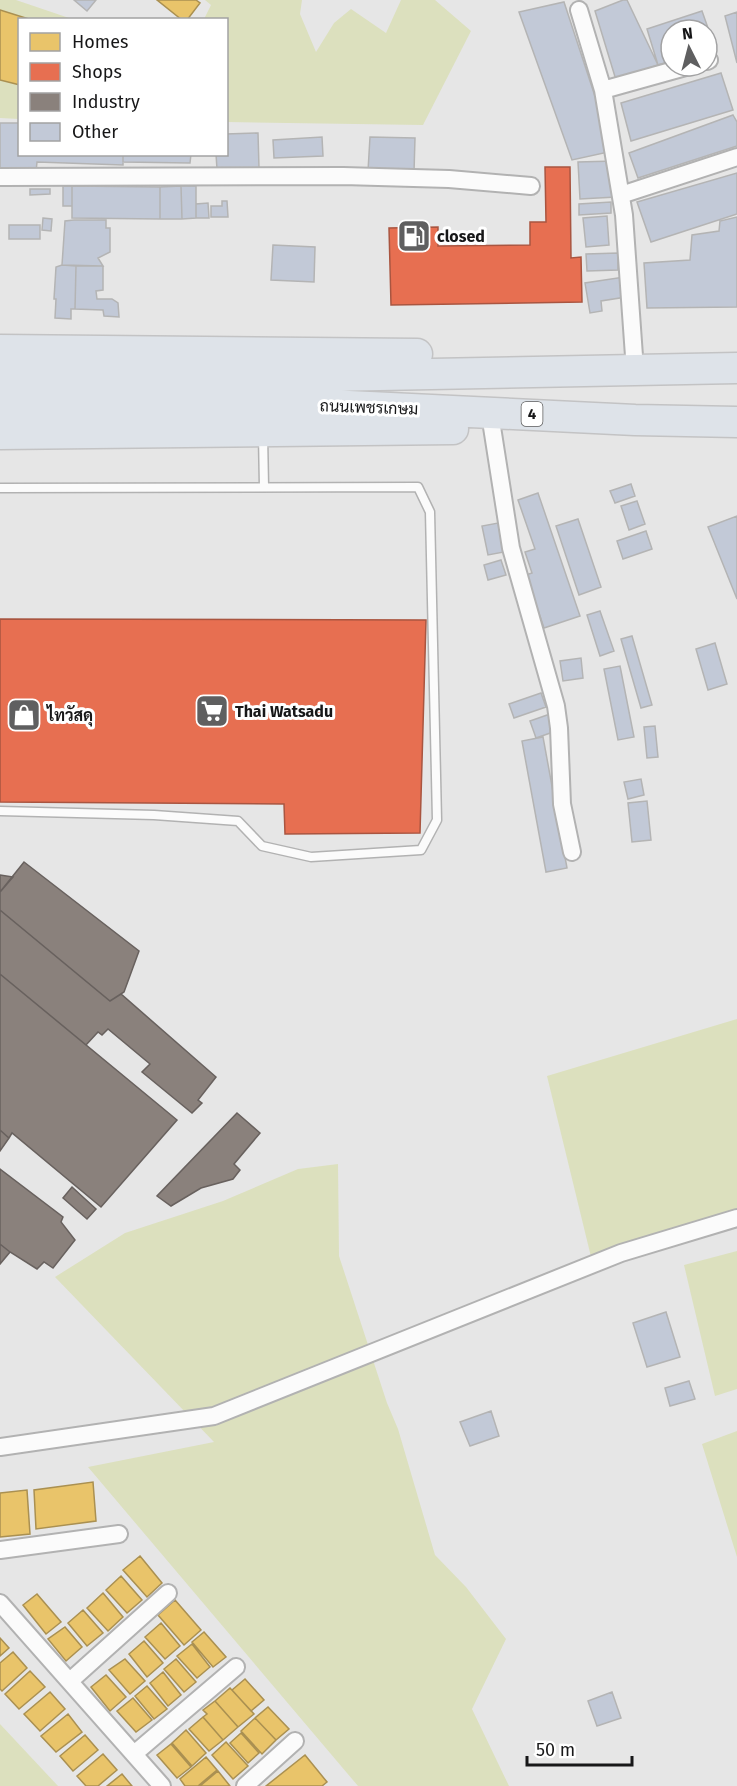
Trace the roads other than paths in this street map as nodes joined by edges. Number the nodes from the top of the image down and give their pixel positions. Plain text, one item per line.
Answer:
1 (579, 10) dead end
2 (659, 74) edge
3 (603, 90) junction
4 (737, 157) edge
5 (0, 177) edge
6 (531, 186) dead end
7 (621, 195) junction
8 (0, 350) edge
9 (634, 356) junction
10 (701, 368) junction
11 (737, 368) edge
12 (0, 374) edge
13 (0, 404) edge
14 (635, 420) junction
15 (737, 422) edge
16 (492, 427) junction
17 (264, 431) junction
18 (0, 434) edge
19 (264, 487) junction
20 (0, 488) edge
21 (0, 810) edge
22 (572, 852) dead end
23 (737, 1218) edge
24 (0, 1447) edge
25 (119, 1534) dead end
26 (0, 1550) edge
27 (168, 1593) dead end
28 (0, 1603) edge
29 (236, 1667) dead end
30 (70, 1681) junction
31 (295, 1741) dead end
32 (134, 1754) junction
33 (162, 1786) edge
34 (245, 1786) edge

1 - 3 street
2 - 3 street
3 - 7 street
4 - 7 street
5 - 6 street
7 - 9 street
8 - 9 highway
9 - 10 highway
10 - 11 highway, ถนนเพชรเกษม
10 - 12 highway, ถนนเพชรเกษม
13 - 14 highway, ถนนเพชรเกษม / 4
14 - 15 highway, ถนนเพชรเกษม / 4
14 - 16 highway
16 - 17 highway
16 - 22 street
17 - 18 highway
17 - 19 lane
19 - 20 lane
19 - 21 lane
23 - 24 street
25 - 26 street
27 - 30 street
28 - 30 street
29 - 32 street
30 - 32 street
31 - 34 street
32 - 33 street

